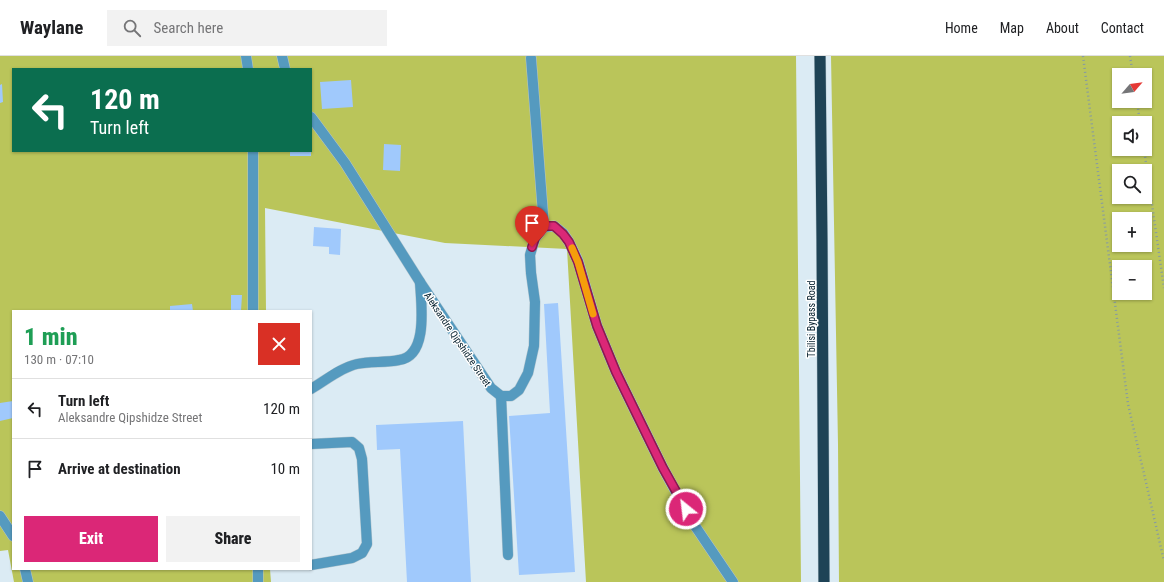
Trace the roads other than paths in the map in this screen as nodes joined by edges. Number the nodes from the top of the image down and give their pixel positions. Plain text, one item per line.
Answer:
1 (246, 56) edge
2 (282, 56) edge
3 (820, 56) edge
4 (531, 58) dead end
5 (248, 68) edge
6 (285, 68) edge
7 (312, 118) edge
8 (253, 152) edge
9 (544, 226) junction
10 (420, 282) junction
11 (254, 310) edge
12 (312, 388) edge
13 (500, 396) junction
14 (312, 444) edge
15 (0, 516) edge
16 (12, 534) edge
17 (508, 554) dead end
18 (312, 565) edge
19 (25, 570) edge
20 (258, 570) edge
21 (28, 582) edge
22 (258, 582) edge
23 (733, 582) edge
24 (824, 582) edge

1 - 5 street
2 - 6 street
3 - 24 highway, Tbilisi Bypass Road
4 - 9 street
7 - 10 street, Aleksandre Qipshidze Street
8 - 11 street
9 - 13 street
9 - 23 street
10 - 12 street
10 - 13 street, Aleksandre Qipshidze Street
13 - 17 street
14 - 18 street
15 - 16 street
19 - 21 street
20 - 22 street

